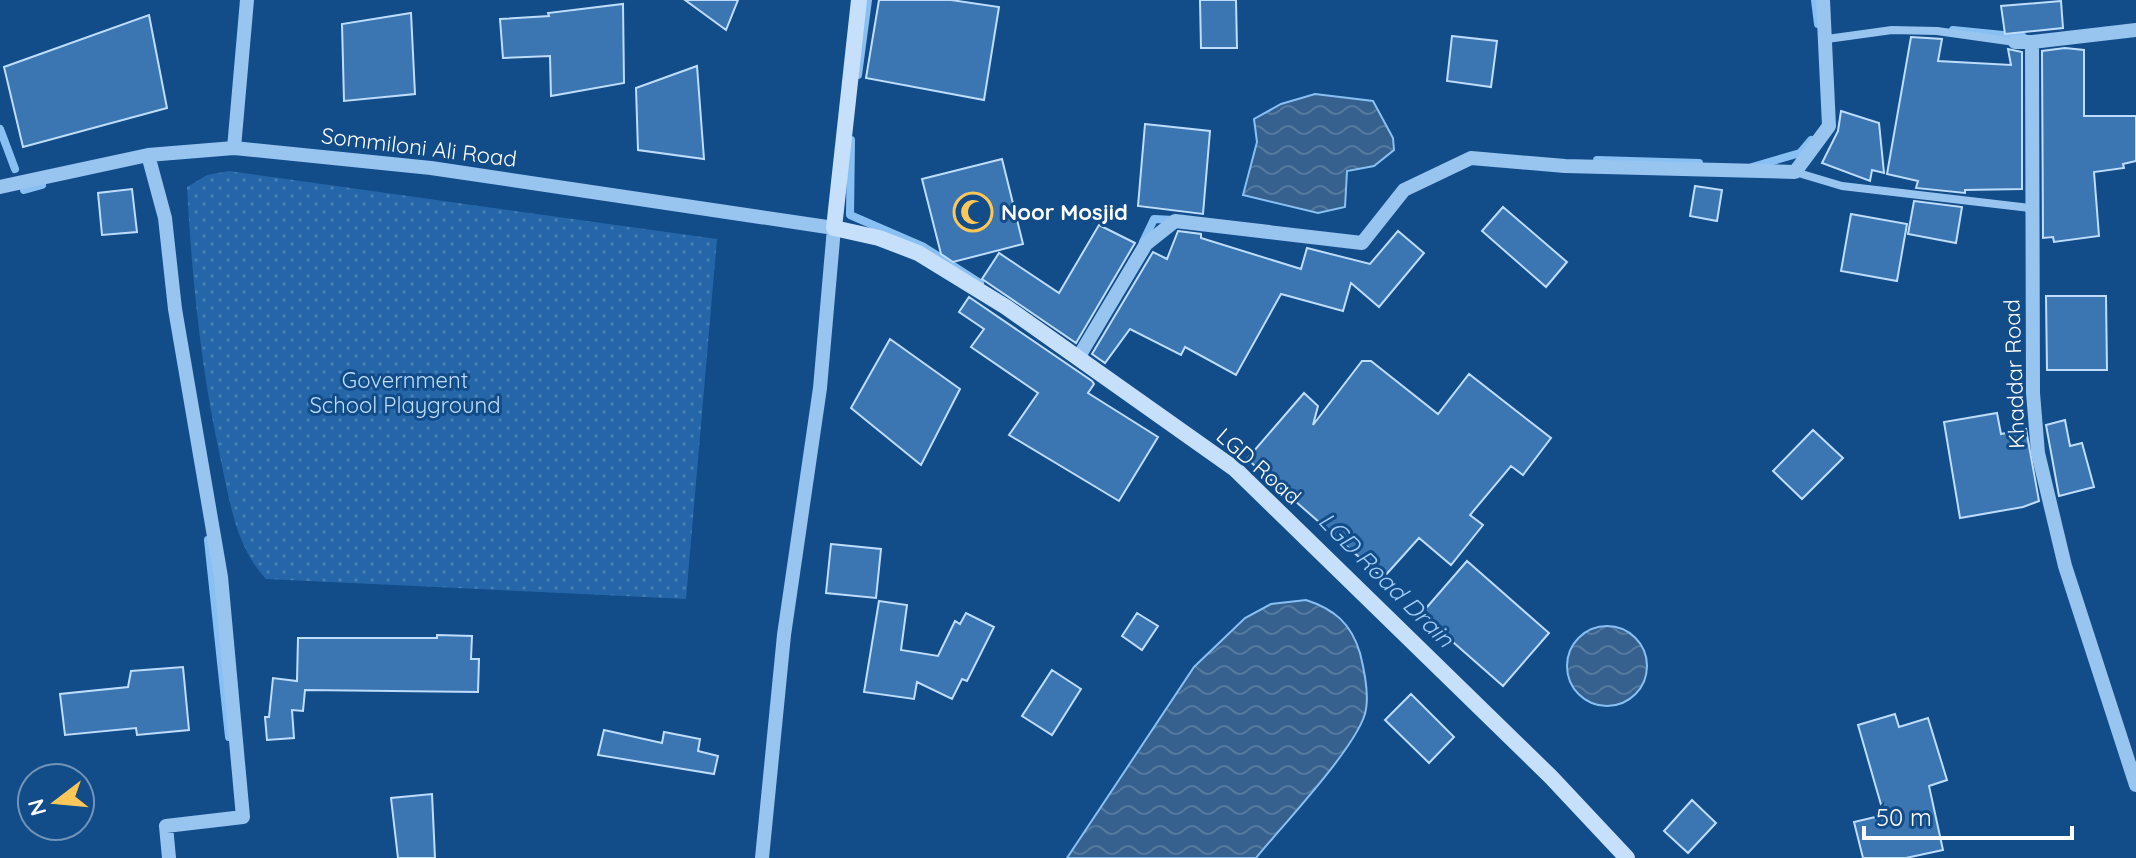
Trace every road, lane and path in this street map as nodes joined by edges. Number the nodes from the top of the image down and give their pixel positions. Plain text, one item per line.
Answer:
1 (247, 0) edge
2 (859, 0) edge
3 (1823, 0) edge
4 (2136, 30) edge
5 (1827, 39) junction
6 (2015, 42) joint
7 (2032, 42) junction
8 (234, 148) junction
9 (148, 155) junction
10 (1795, 172) junction
11 (0, 187) edge
12 (2030, 208) junction
13 (834, 228) junction
14 (1078, 358) junction
15 (2136, 785) edge
16 (169, 858) edge
17 (762, 858) edge
18 (1627, 858) edge

1 - 8 street
2 - 13 main road
3 - 5 street
4 - 7 street
5 - 6 street
5 - 10 street
6 - 7 street
7 - 12 street, Khaddar Road
8 - 9 street, Sommiloni Ali Road
8 - 13 street, Sommiloni Ali Road
9 - 11 street, Sommiloni Ali Road
9 - 16 street
10 - 12 street
10 - 14 street
12 - 15 street, Khaddar Road
13 - 14 main road, LGD Road
13 - 17 street
14 - 18 main road, LGD Road

